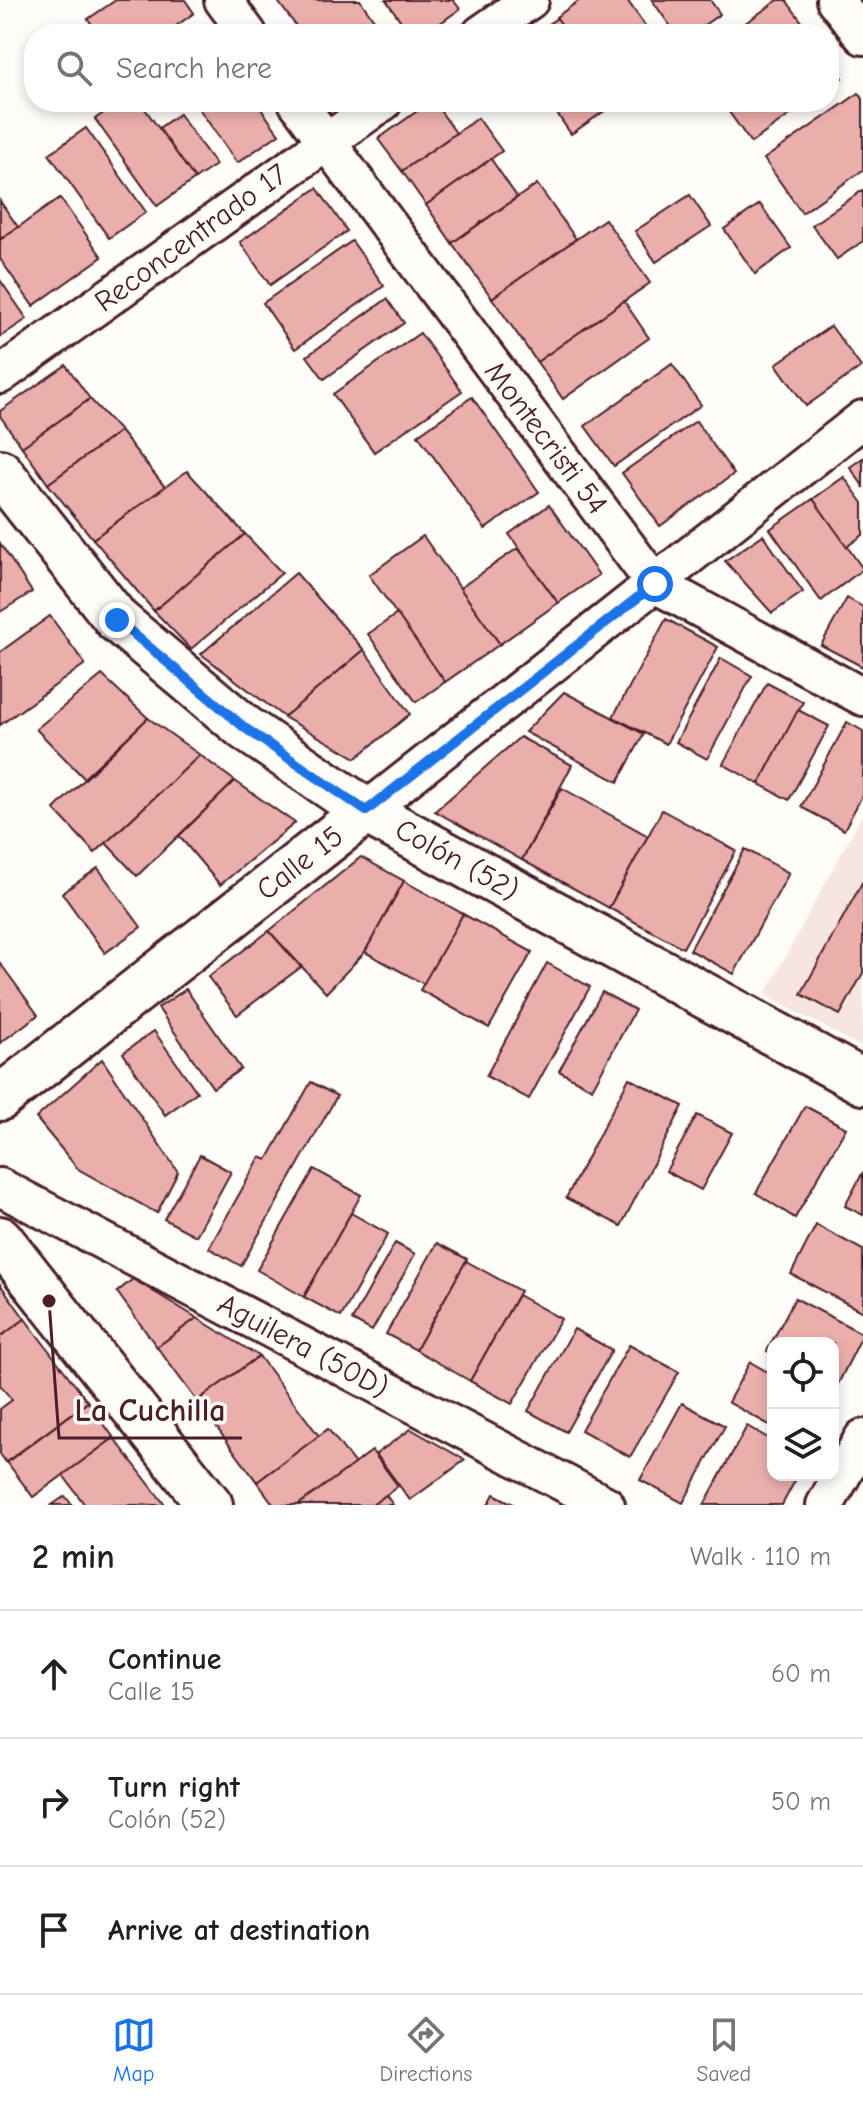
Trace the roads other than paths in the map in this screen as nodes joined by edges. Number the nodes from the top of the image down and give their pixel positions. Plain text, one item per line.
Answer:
1 (223, 0) edge
2 (530, 0) edge
3 (835, 0) edge
4 (241, 24) edge
5 (495, 24) edge
6 (863, 36) edge
7 (304, 112) edge
8 (369, 112) edge
9 (326, 142) junction
10 (0, 375) edge
11 (863, 419) edge
12 (0, 472) edge
13 (655, 584) junction
14 (863, 697) edge
15 (366, 811) junction
16 (863, 1082) edge
17 (0, 1098) edge
18 (0, 1187) edge
19 (0, 1239) edge
20 (863, 1438) edge
21 (210, 1505) edge
22 (606, 1505) edge
23 (825, 1505) edge

1 - 4 street
2 - 5 street
3 - 6 street
7 - 9 street, Montecristi 54
8 - 9 street, Reconcentrado 17
9 - 10 street, Reconcentrado 17
9 - 13 street, Montecristi 54
11 - 13 street, Calle 15
12 - 15 main road, Colón (52)
13 - 14 street, Montecristi 54
13 - 15 street, Calle 15
15 - 16 main road, Colón (52)
15 - 17 main road, Calle 15
18 - 22 street, Aguilera (50D)
19 - 21 main road
20 - 23 street

